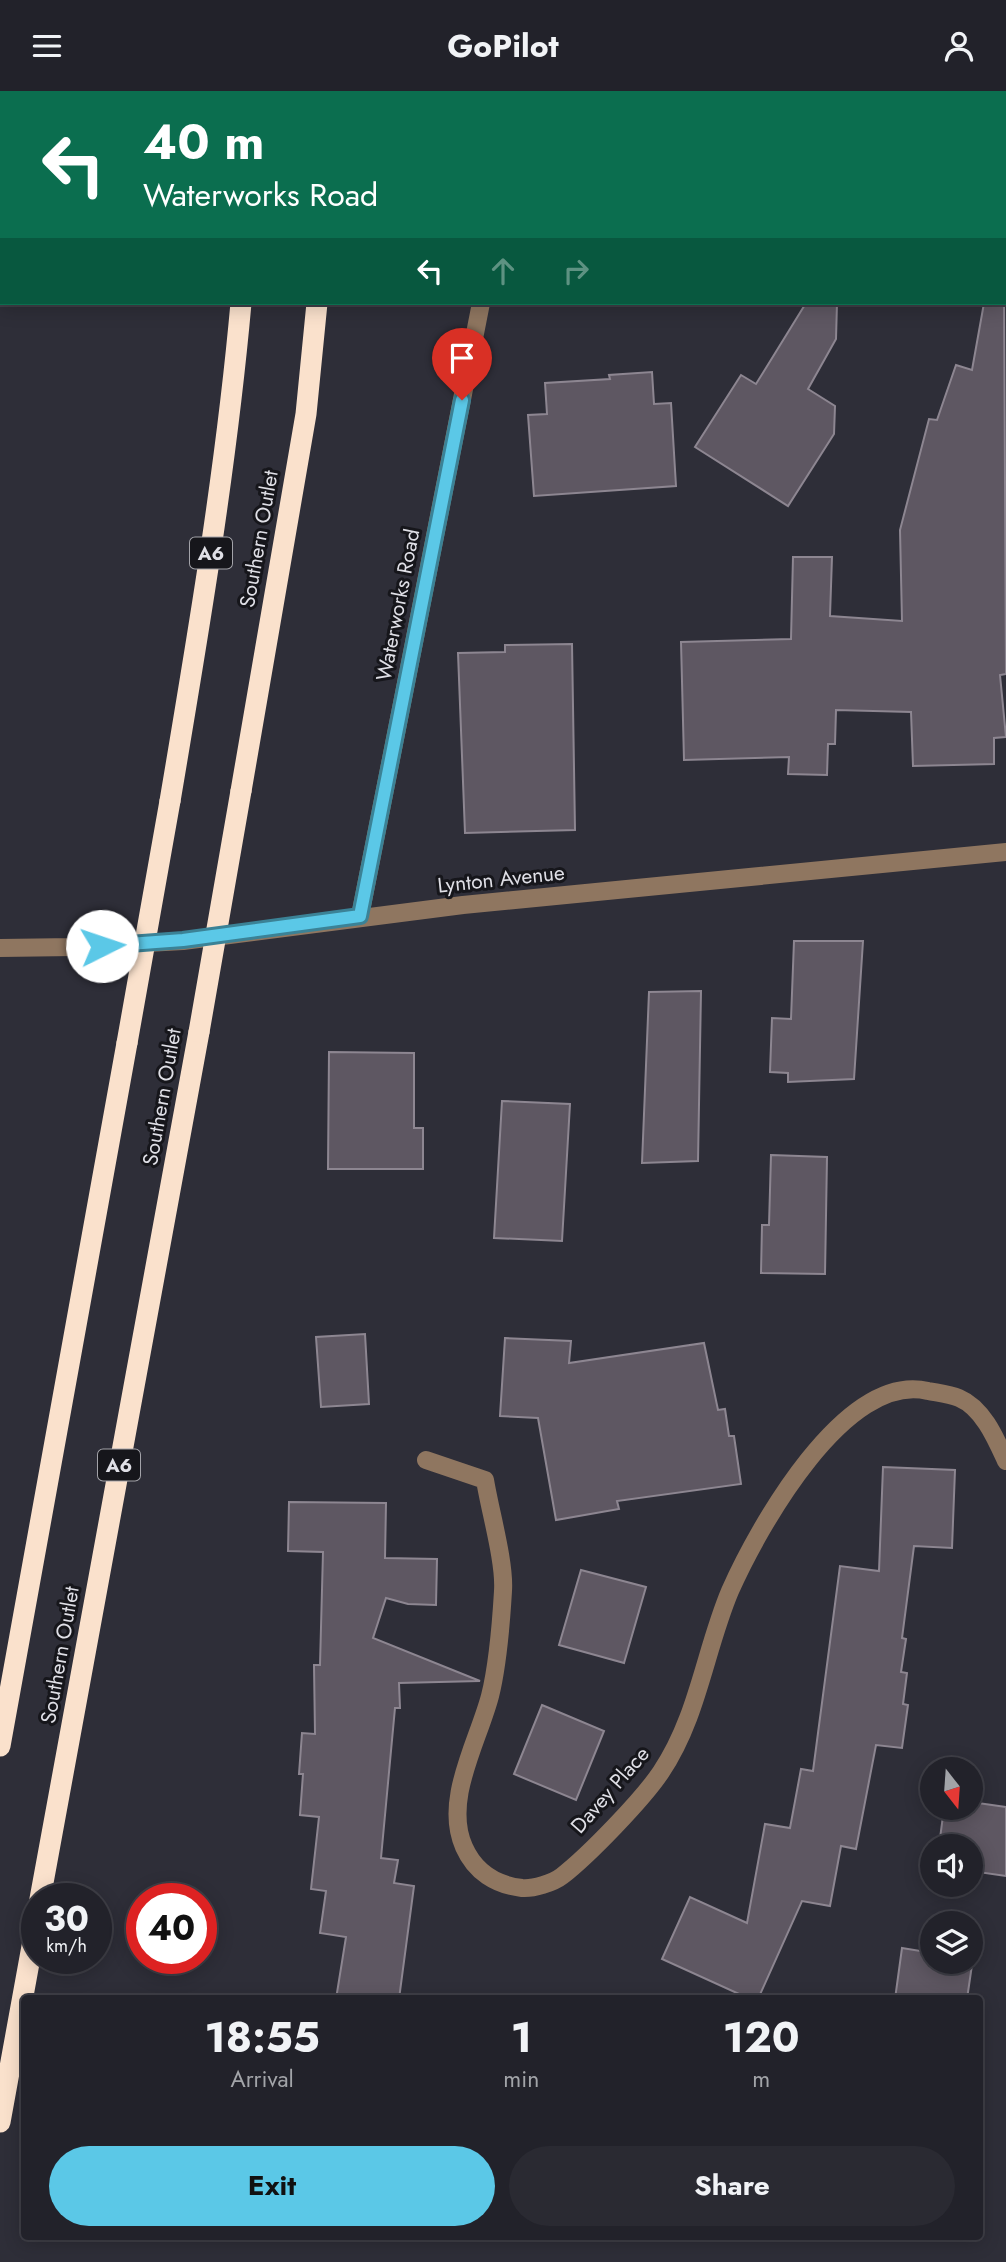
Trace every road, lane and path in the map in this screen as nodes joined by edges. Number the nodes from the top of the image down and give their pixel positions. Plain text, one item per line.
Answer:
1 (241, 305) edge
2 (317, 305) edge
3 (481, 305) edge
4 (1006, 852) edge
5 (360, 916) junction
6 (0, 948) edge
7 (426, 1460) dead end
8 (1006, 1461) edge
9 (0, 1745) edge
10 (43, 1883) edge
11 (27, 1974) edge
12 (23, 1995) edge
13 (21, 2007) edge
14 (0, 2122) edge

1 - 9 highway, Southern Outlet / A6, bridge
2 - 10 highway, Southern Outlet / A6, bridge
3 - 5 street, Waterworks Road
4 - 5 street, Lynton Avenue
5 - 6 street, Lynton Avenue
7 - 8 street, Davey Place
11 - 12 highway
13 - 14 highway

